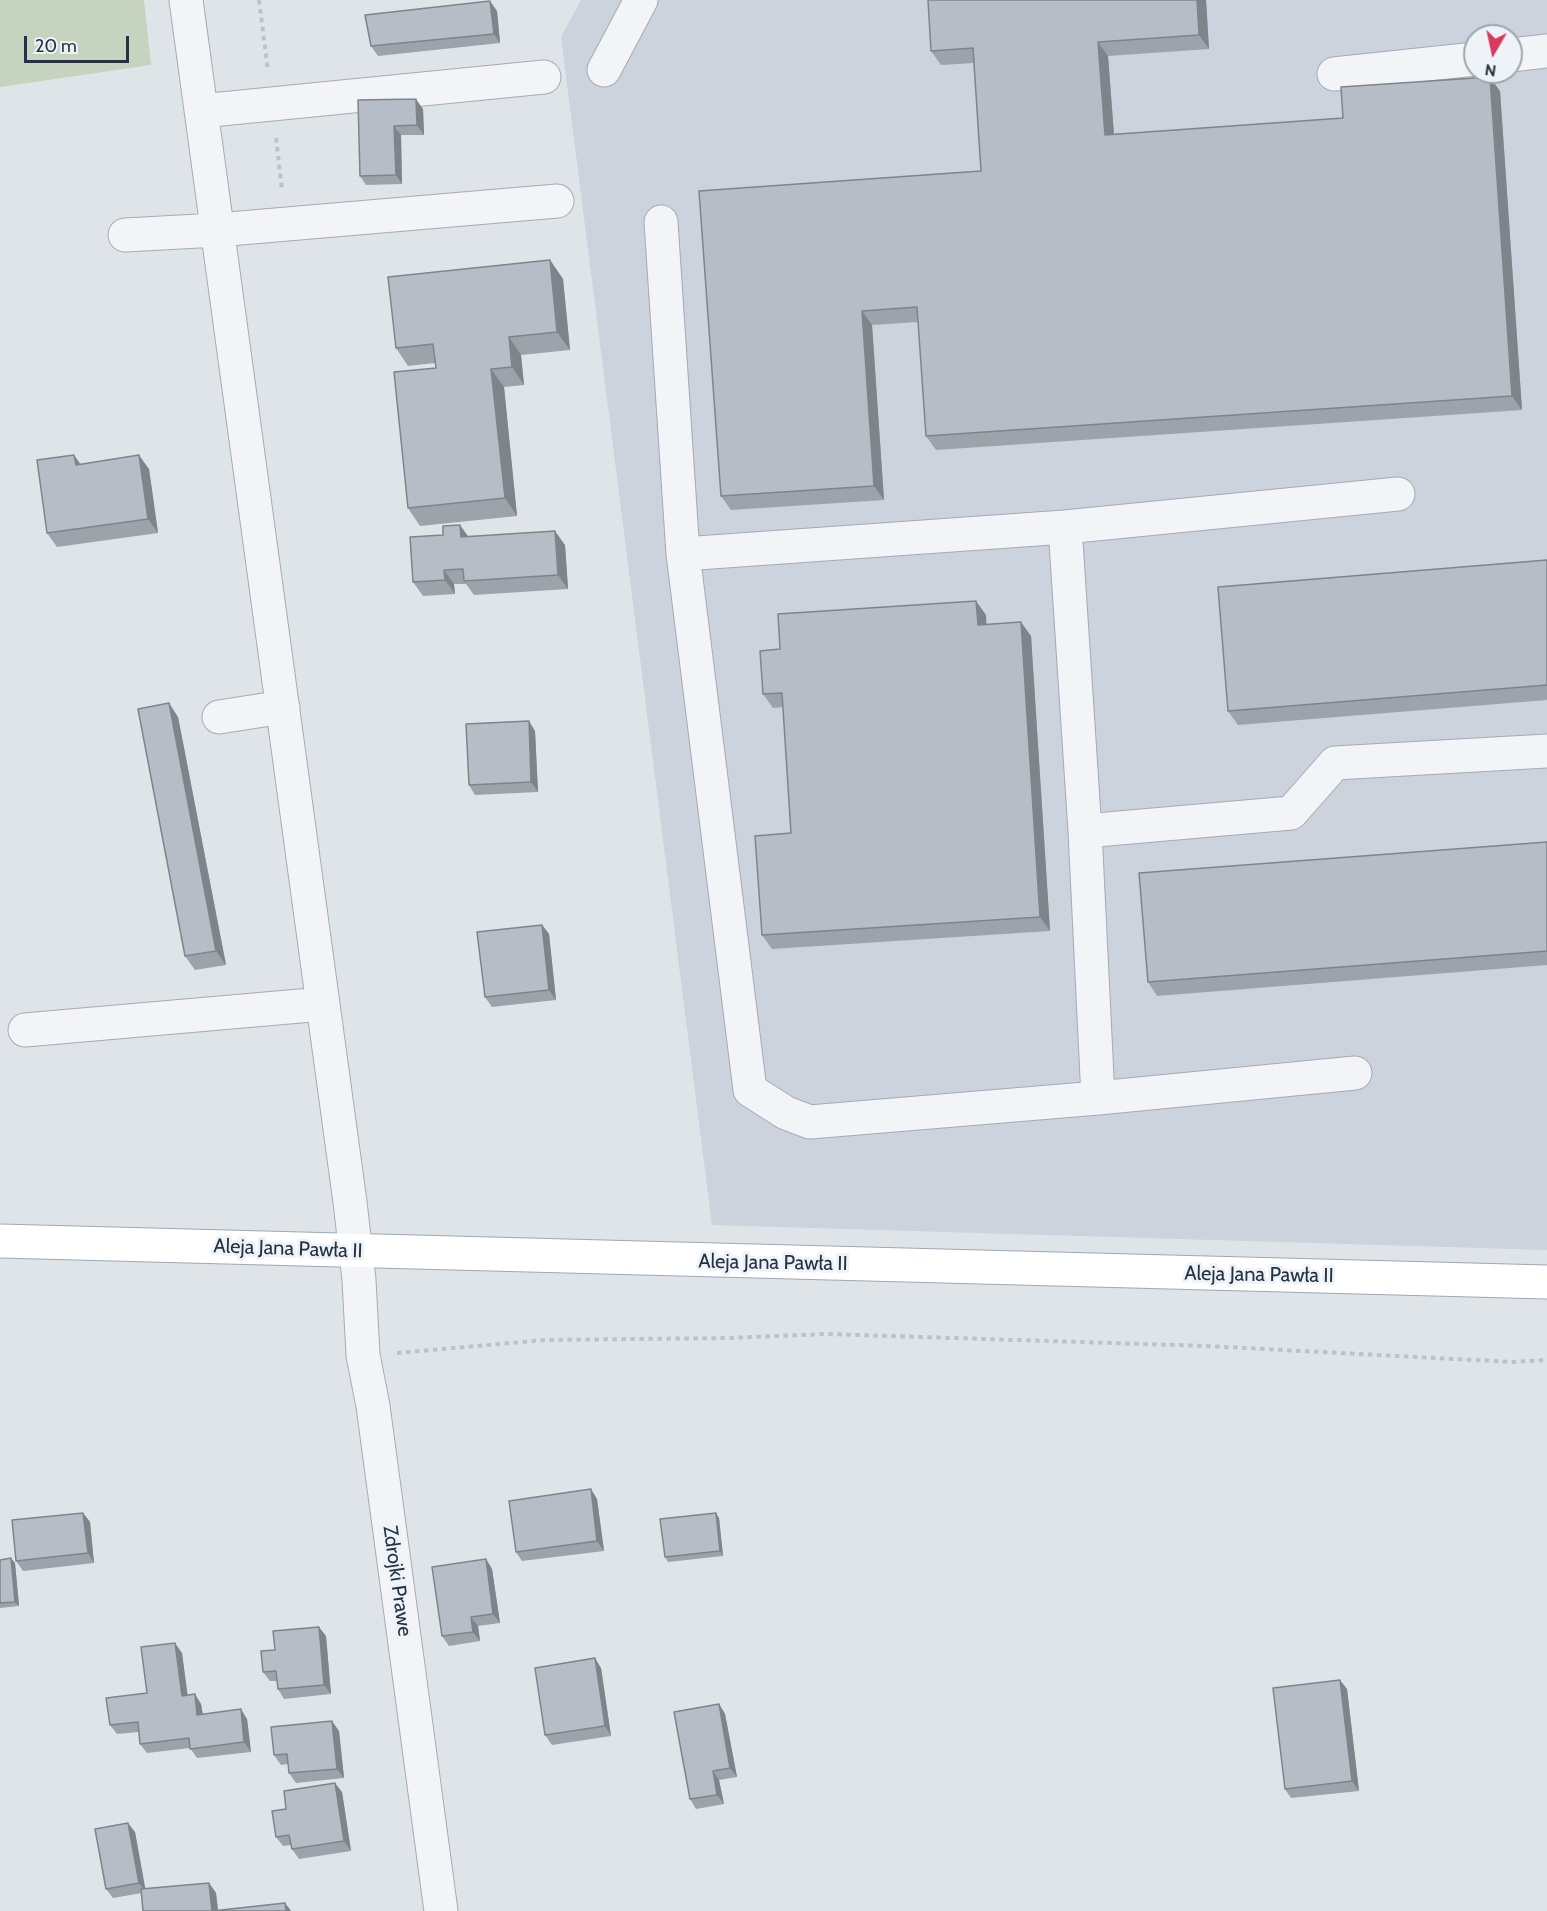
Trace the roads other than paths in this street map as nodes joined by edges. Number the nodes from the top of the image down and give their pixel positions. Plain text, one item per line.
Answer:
1 (186, 0) edge
2 (641, 0) edge
3 (1547, 51) edge
4 (1523, 54) edge
5 (1463, 60) edge
6 (604, 70) dead end
7 (1334, 74) dead end
8 (544, 77) dead end
9 (201, 111) junction
10 (557, 201) dead end
11 (661, 222) dead end
12 (218, 230) junction
13 (125, 235) dead end
14 (1398, 494) dead end
15 (1065, 527) junction
16 (682, 554) junction
17 (283, 707) junction
18 (219, 717) dead end
19 (1547, 752) edge
20 (1085, 831) junction
21 (323, 1004) junction
22 (25, 1030) dead end
23 (1354, 1073) dead end
24 (1098, 1098) junction
25 (0, 1241) edge
26 (356, 1251) junction
27 (1547, 1282) edge
28 (441, 1911) edge

1 - 9 street, Zdrojki Prawe
2 - 6 street
3 - 4 street
5 - 7 street
8 - 9 street
9 - 12 street, Zdrojki Prawe
10 - 12 street
11 - 16 street
12 - 13 street
12 - 17 street, Zdrojki Prawe
14 - 15 street
15 - 16 street
15 - 20 street
16 - 24 street
17 - 18 street
17 - 21 street, Zdrojki Prawe
19 - 20 street
20 - 24 street
21 - 22 street
21 - 26 street, Zdrojki Prawe
23 - 24 street
25 - 26 main road, Aleja Jana Pawła II
26 - 27 main road, Aleja Jana Pawła II
26 - 28 street, Zdrojki Prawe

